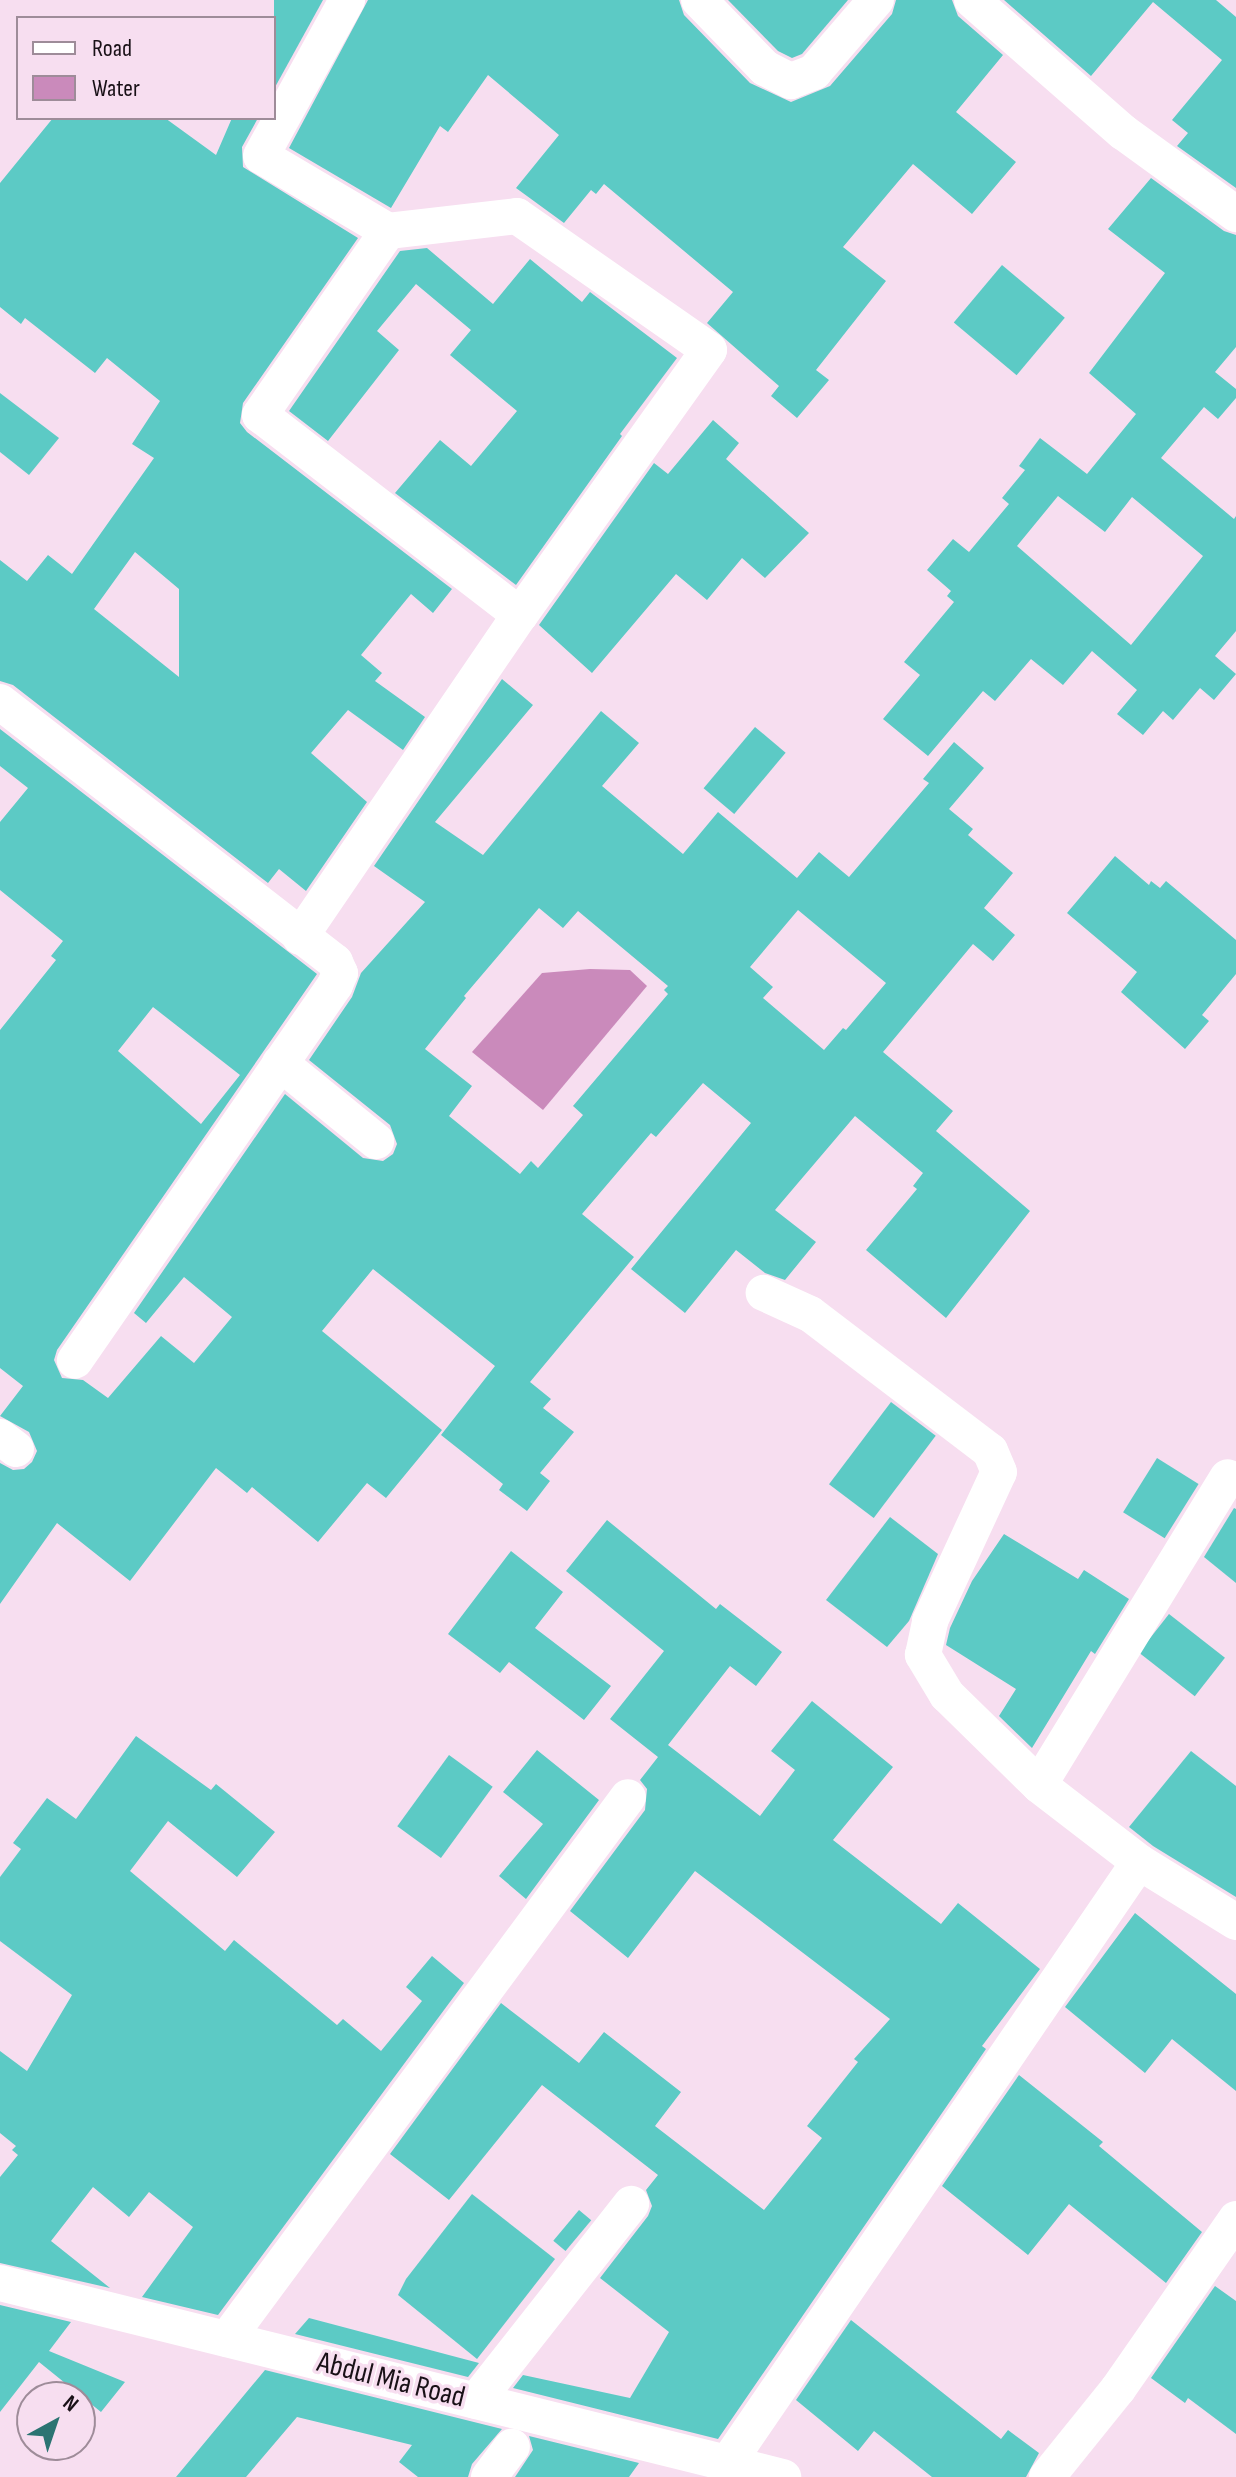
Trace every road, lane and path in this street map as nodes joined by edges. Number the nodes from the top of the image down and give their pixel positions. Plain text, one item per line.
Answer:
1 (347, 0) edge
2 (699, 0) edge
3 (876, 0) edge
4 (972, 0) edge
5 (1236, 214) edge
6 (388, 231) junction
7 (520, 615) junction
8 (0, 702) edge
9 (300, 937) junction
10 (280, 1063) junction
11 (376, 1141) dead end
12 (764, 1293) dead end
13 (75, 1361) dead end
14 (1228, 1477) dead end
15 (1039, 1785) junction
16 (628, 1797) dead end
17 (1139, 1862) junction
18 (1236, 1922) edge
19 (631, 2204) dead end
20 (1236, 2219) edge
21 (0, 2283) edge
22 (227, 2339) junction
23 (476, 2401) junction
24 (512, 2447) dead end
25 (727, 2464) junction
26 (489, 2477) edge
27 (783, 2477) edge
28 (1047, 2477) edge

1 - 6 street
2 - 3 street
4 - 5 street
6 - 7 street
6 - 7 street
7 - 9 street
8 - 9 street
9 - 10 street
10 - 11 street
10 - 13 street
12 - 15 street
14 - 15 street
15 - 17 street
16 - 22 street
17 - 18 street
17 - 25 street
19 - 23 street
20 - 28 street
21 - 22 street, Abdul Mia Road
22 - 23 street, Abdul Mia Road
23 - 25 street, Abdul Mia Road
24 - 26 street
25 - 27 street, Abdul Mia Road

